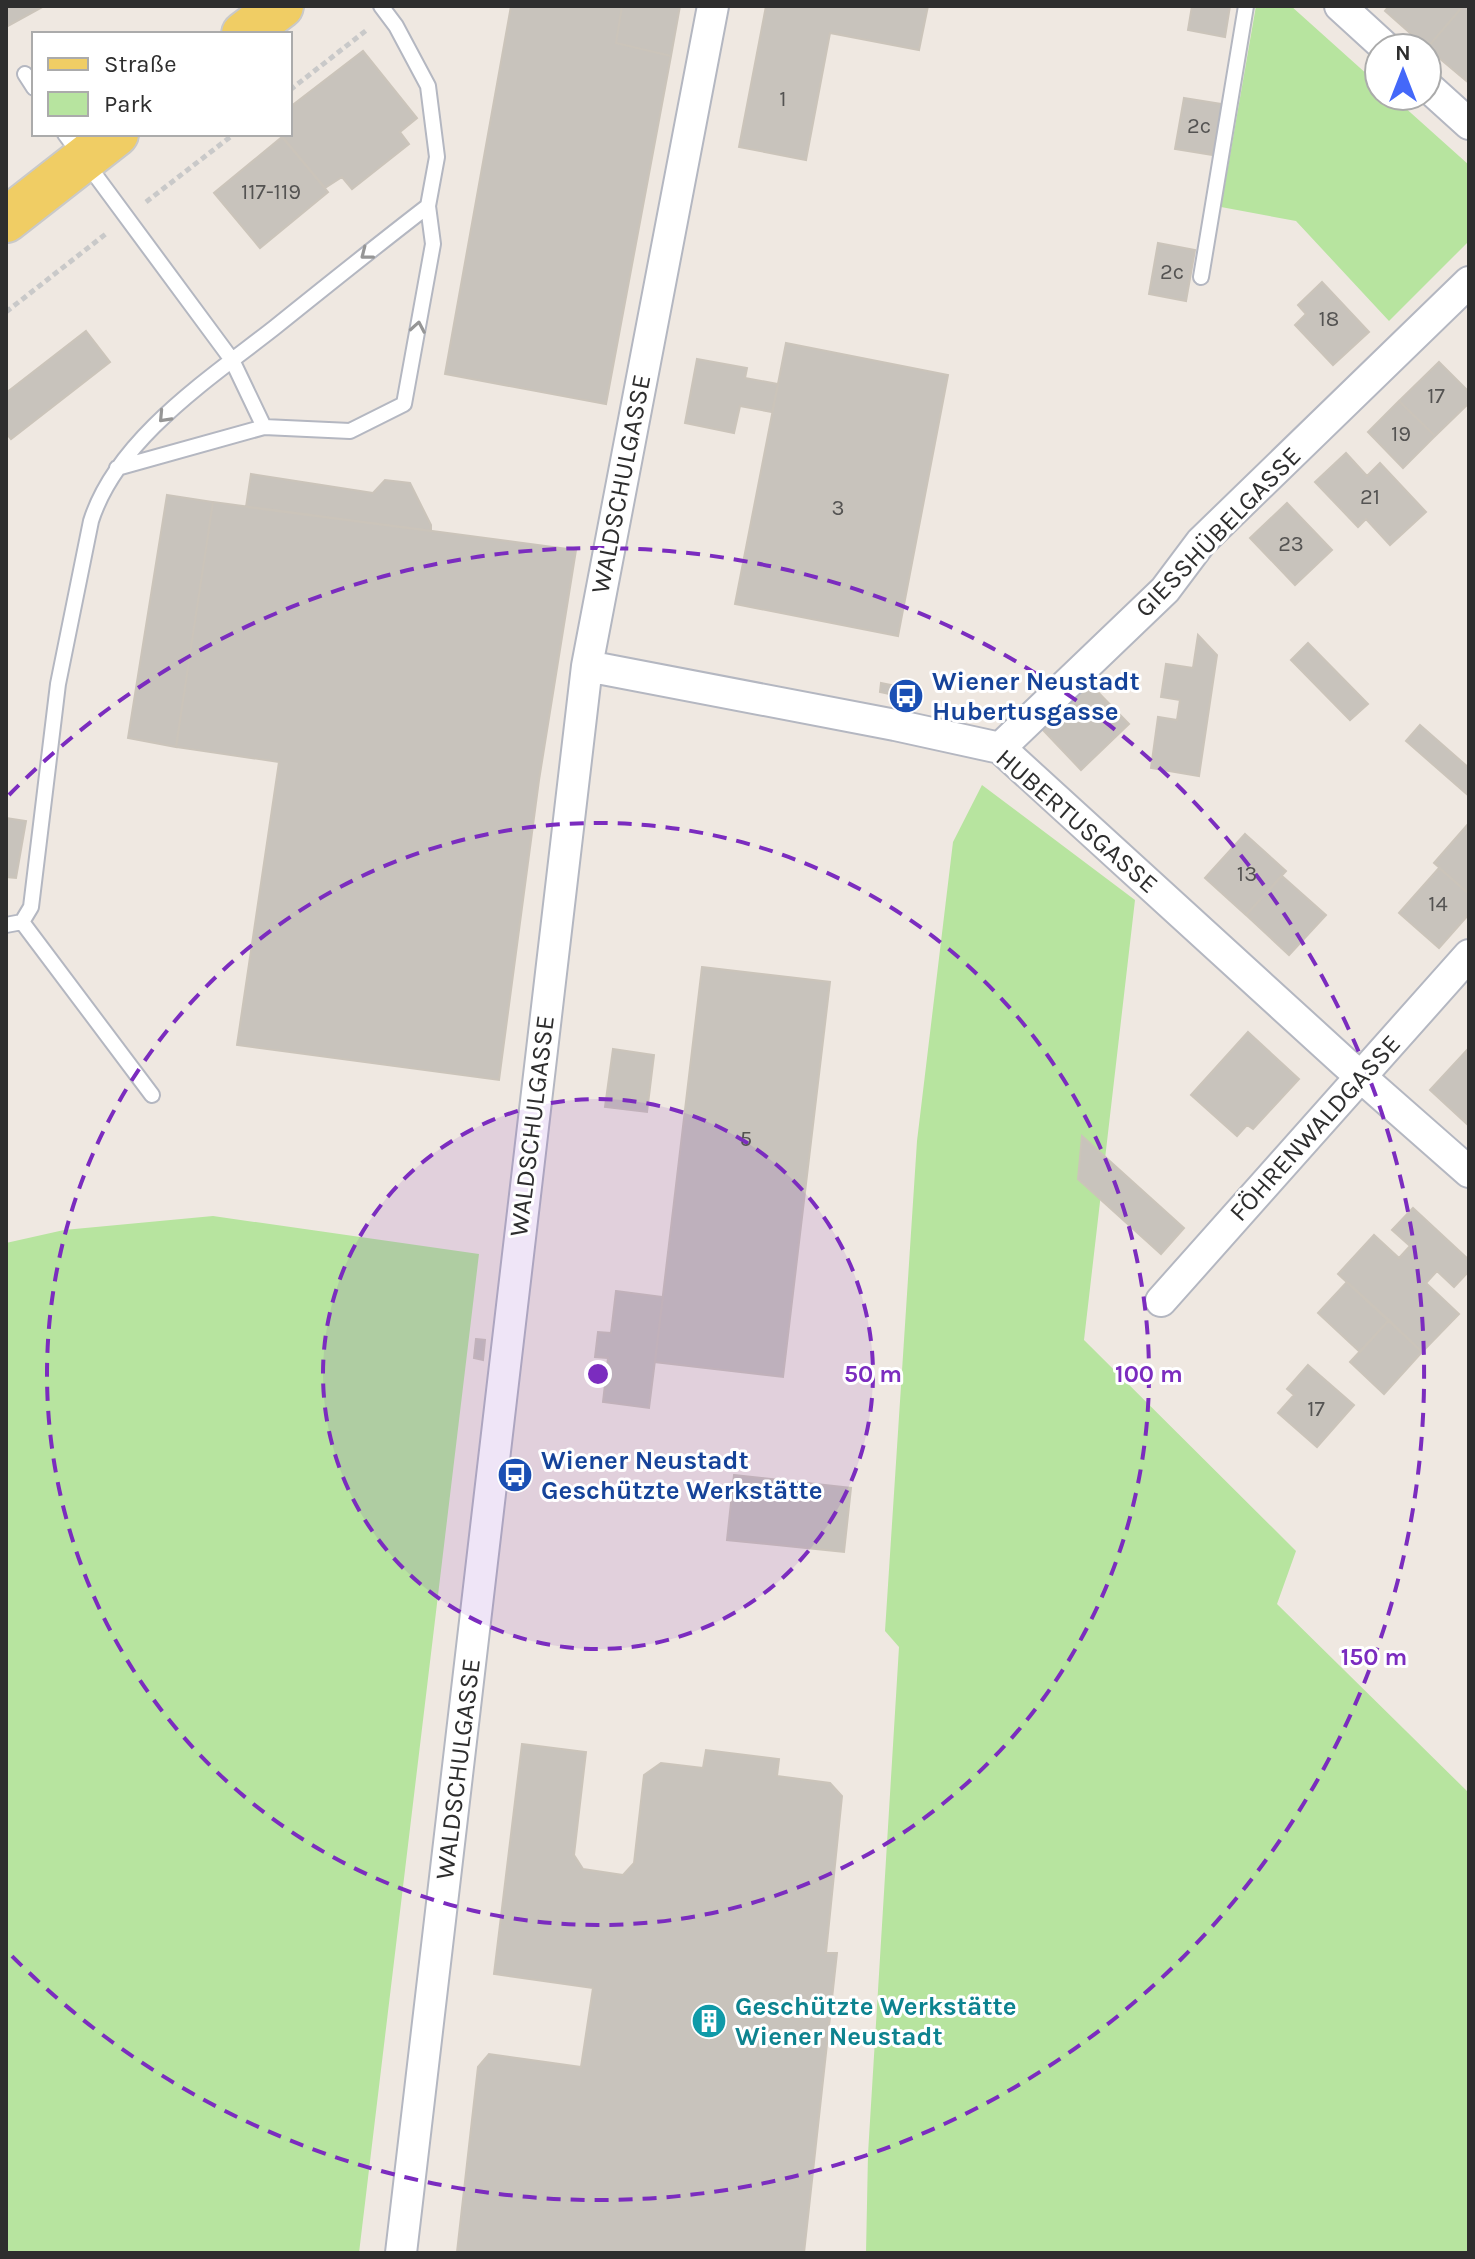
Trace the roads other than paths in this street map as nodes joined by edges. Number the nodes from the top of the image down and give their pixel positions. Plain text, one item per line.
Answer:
1 (281, 6) edge
2 (713, 6) edge
3 (1246, 6) edge
4 (1340, 6) edge
5 (384, 10) edge
6 (247, 32) edge
7 (1368, 32) edge
8 (25, 74) dead end
9 (32, 85) edge
10 (1443, 100) edge
11 (1469, 124) edge
12 (110, 136) edge
13 (74, 147) edge
14 (428, 206) junction
15 (6, 220) edge
16 (1201, 277) dead end
17 (1469, 282) edge
18 (232, 360) junction
19 (264, 427) junction
20 (117, 468) junction
21 (587, 666) junction
22 (1000, 748) junction
23 (22, 922) junction
24 (6, 925) edge
25 (1469, 955) edge
26 (1359, 1076) junction
27 (152, 1095) dead end
28 (1469, 1172) edge
29 (1161, 1301) dead end
30 (401, 2253) edge

1 - 6 main road
2 - 21 street, WALDSCHULGASSE
3 - 16 lane
4 - 7 street
5 - 14 lane
8 - 9 lane
10 - 11 street
12 - 13 main road
13 - 15 main road
13 - 18 lane
14 -> 18 lane
19 -> 14 lane
17 - 22 street, GIESSHÜBELGASSE
18 - 19 lane
18 -> 20 lane
19 - 20 lane
20 - 23 lane
21 - 22 street, HUBERTUSGASSE
21 - 30 street, WALDSCHULGASSE
22 - 26 street, HUBERTUSGASSE
23 - 24 lane
23 - 27 lane
25 - 26 street, FÖHRENWALDGASSE
26 - 28 street, HUBERTUSGASSE
26 - 29 street, FÖHRENWALDGASSE

